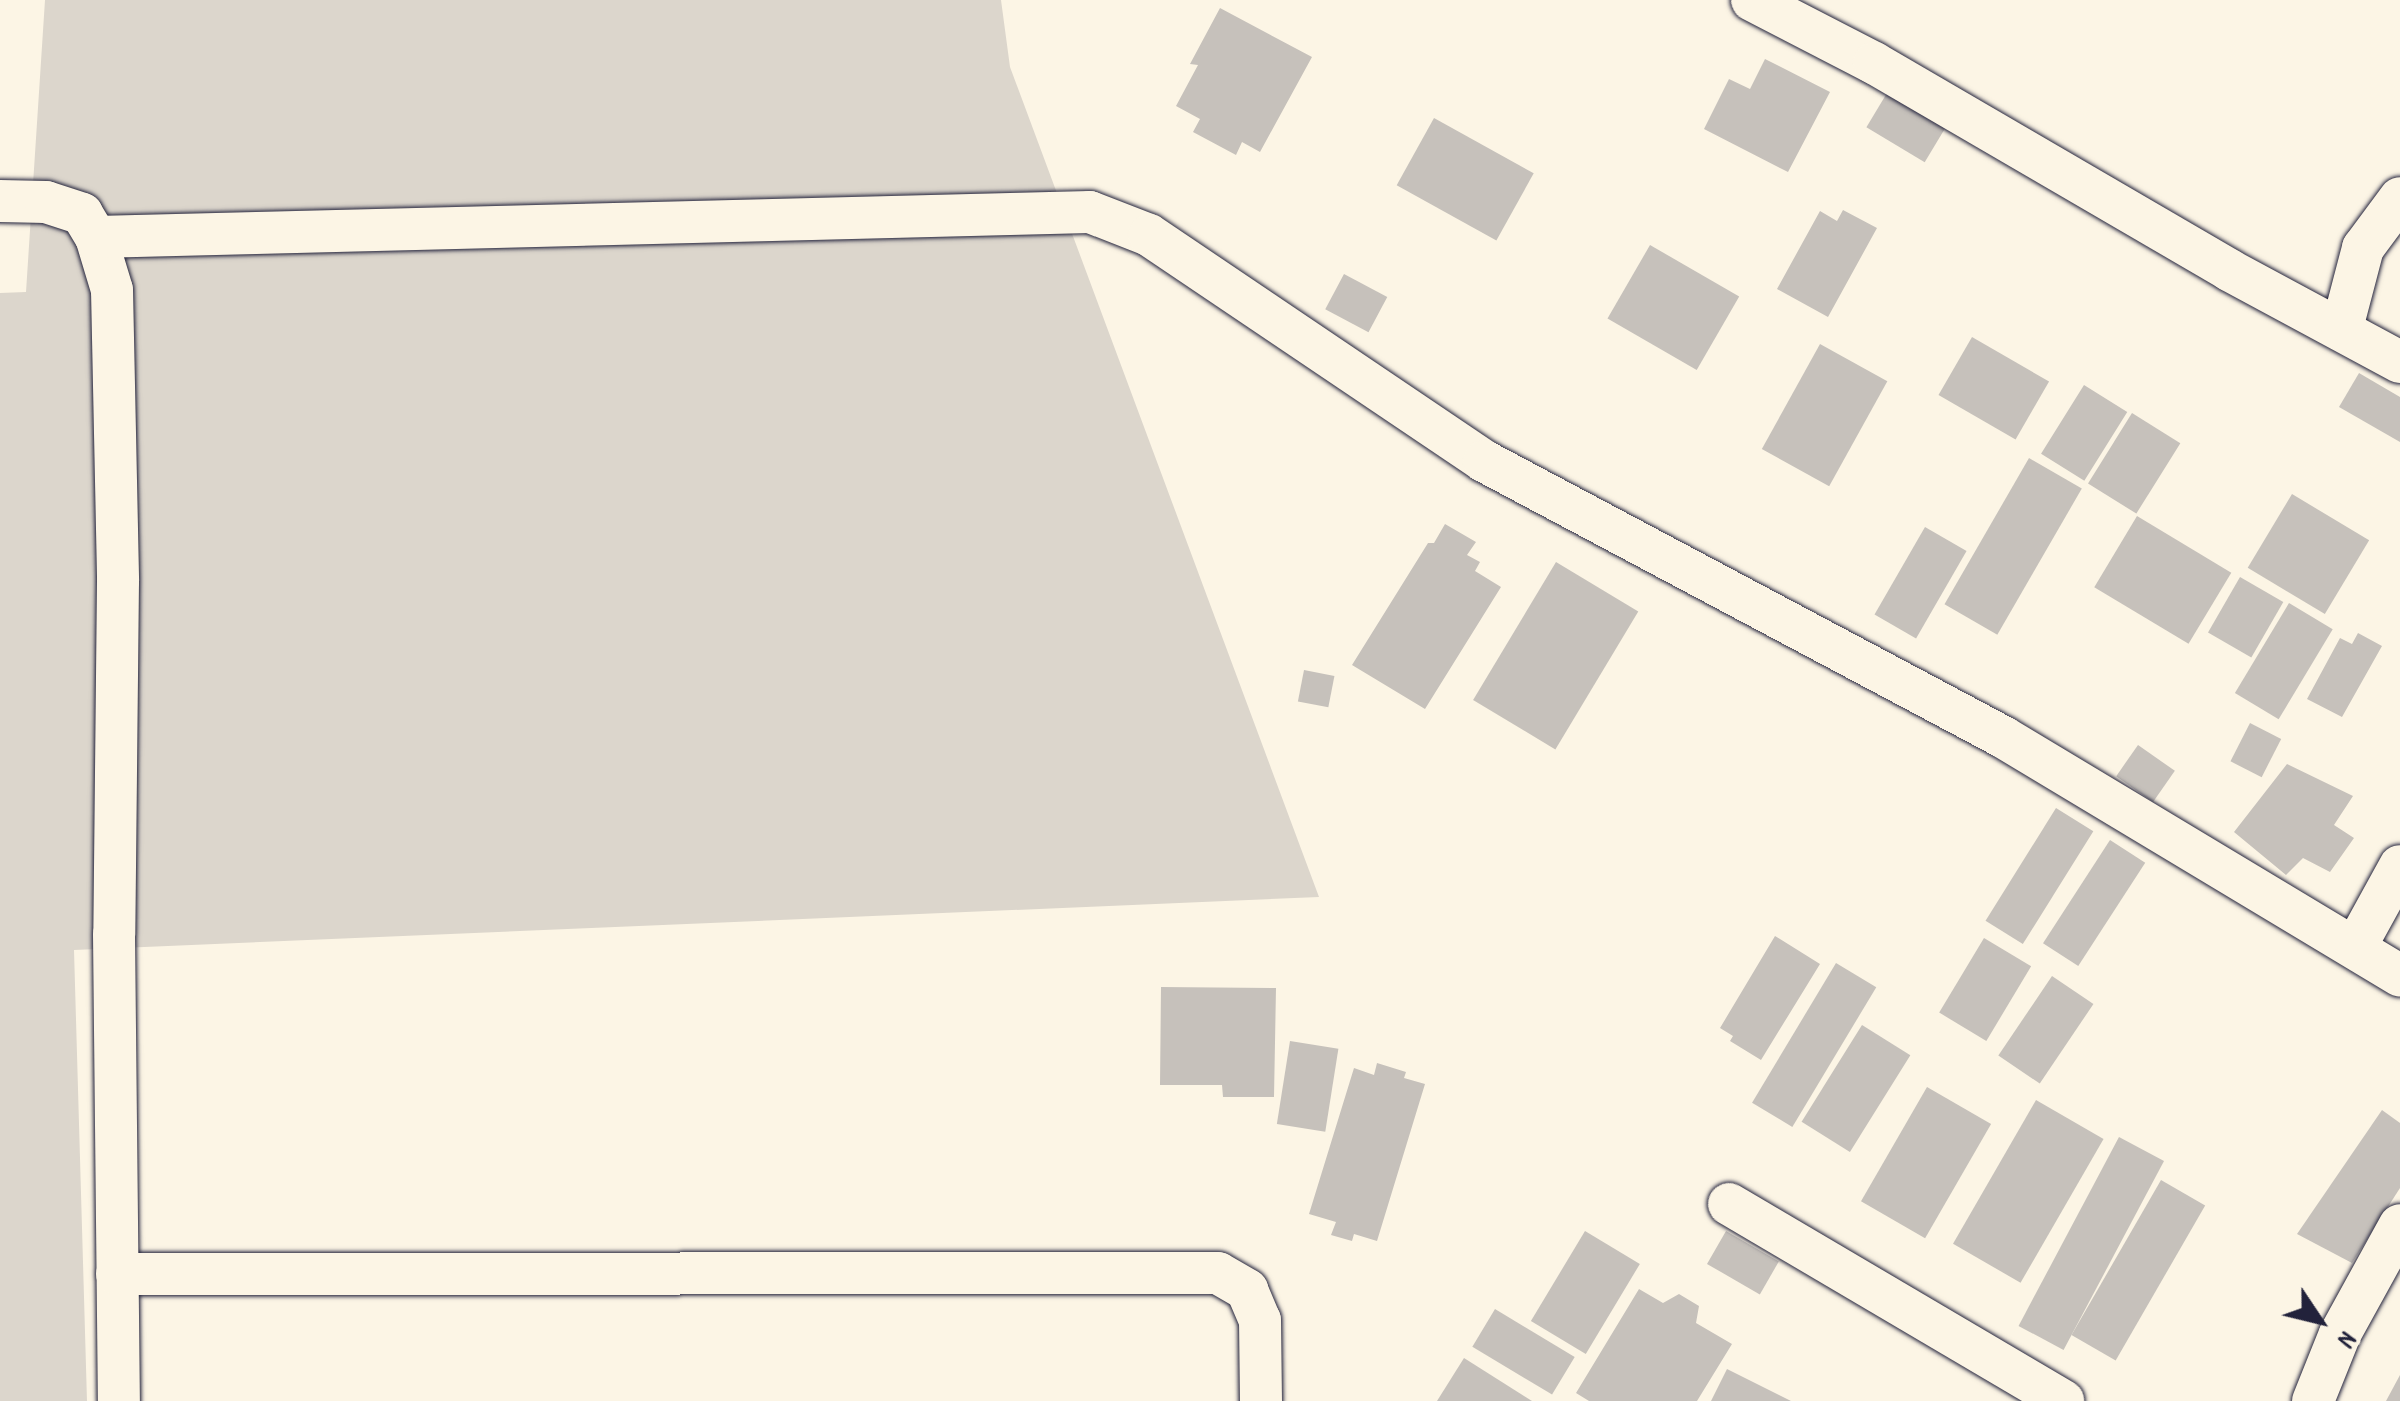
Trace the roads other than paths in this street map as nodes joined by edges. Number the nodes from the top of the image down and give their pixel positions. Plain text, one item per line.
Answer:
1 (1752, 0) edge
2 (2400, 198) edge
3 (0, 200) edge
4 (96, 237) junction
5 (2342, 328) junction
6 (2400, 362) edge
7 (2400, 866) edge
8 (2356, 946) junction
9 (2400, 976) edge
10 (1729, 1204) dead end
11 (2400, 1225) edge
12 (117, 1274) junction
13 (119, 1401) edge
14 (1261, 1401) edge
15 (2063, 1401) edge
16 (2312, 1401) edge

1 - 5 street
2 - 5 street
3 - 4 street
4 - 8 street
4 - 12 street
5 - 6 street
7 - 8 street
8 - 9 street
10 - 15 street
11 - 16 street
12 - 13 street
12 - 14 street

